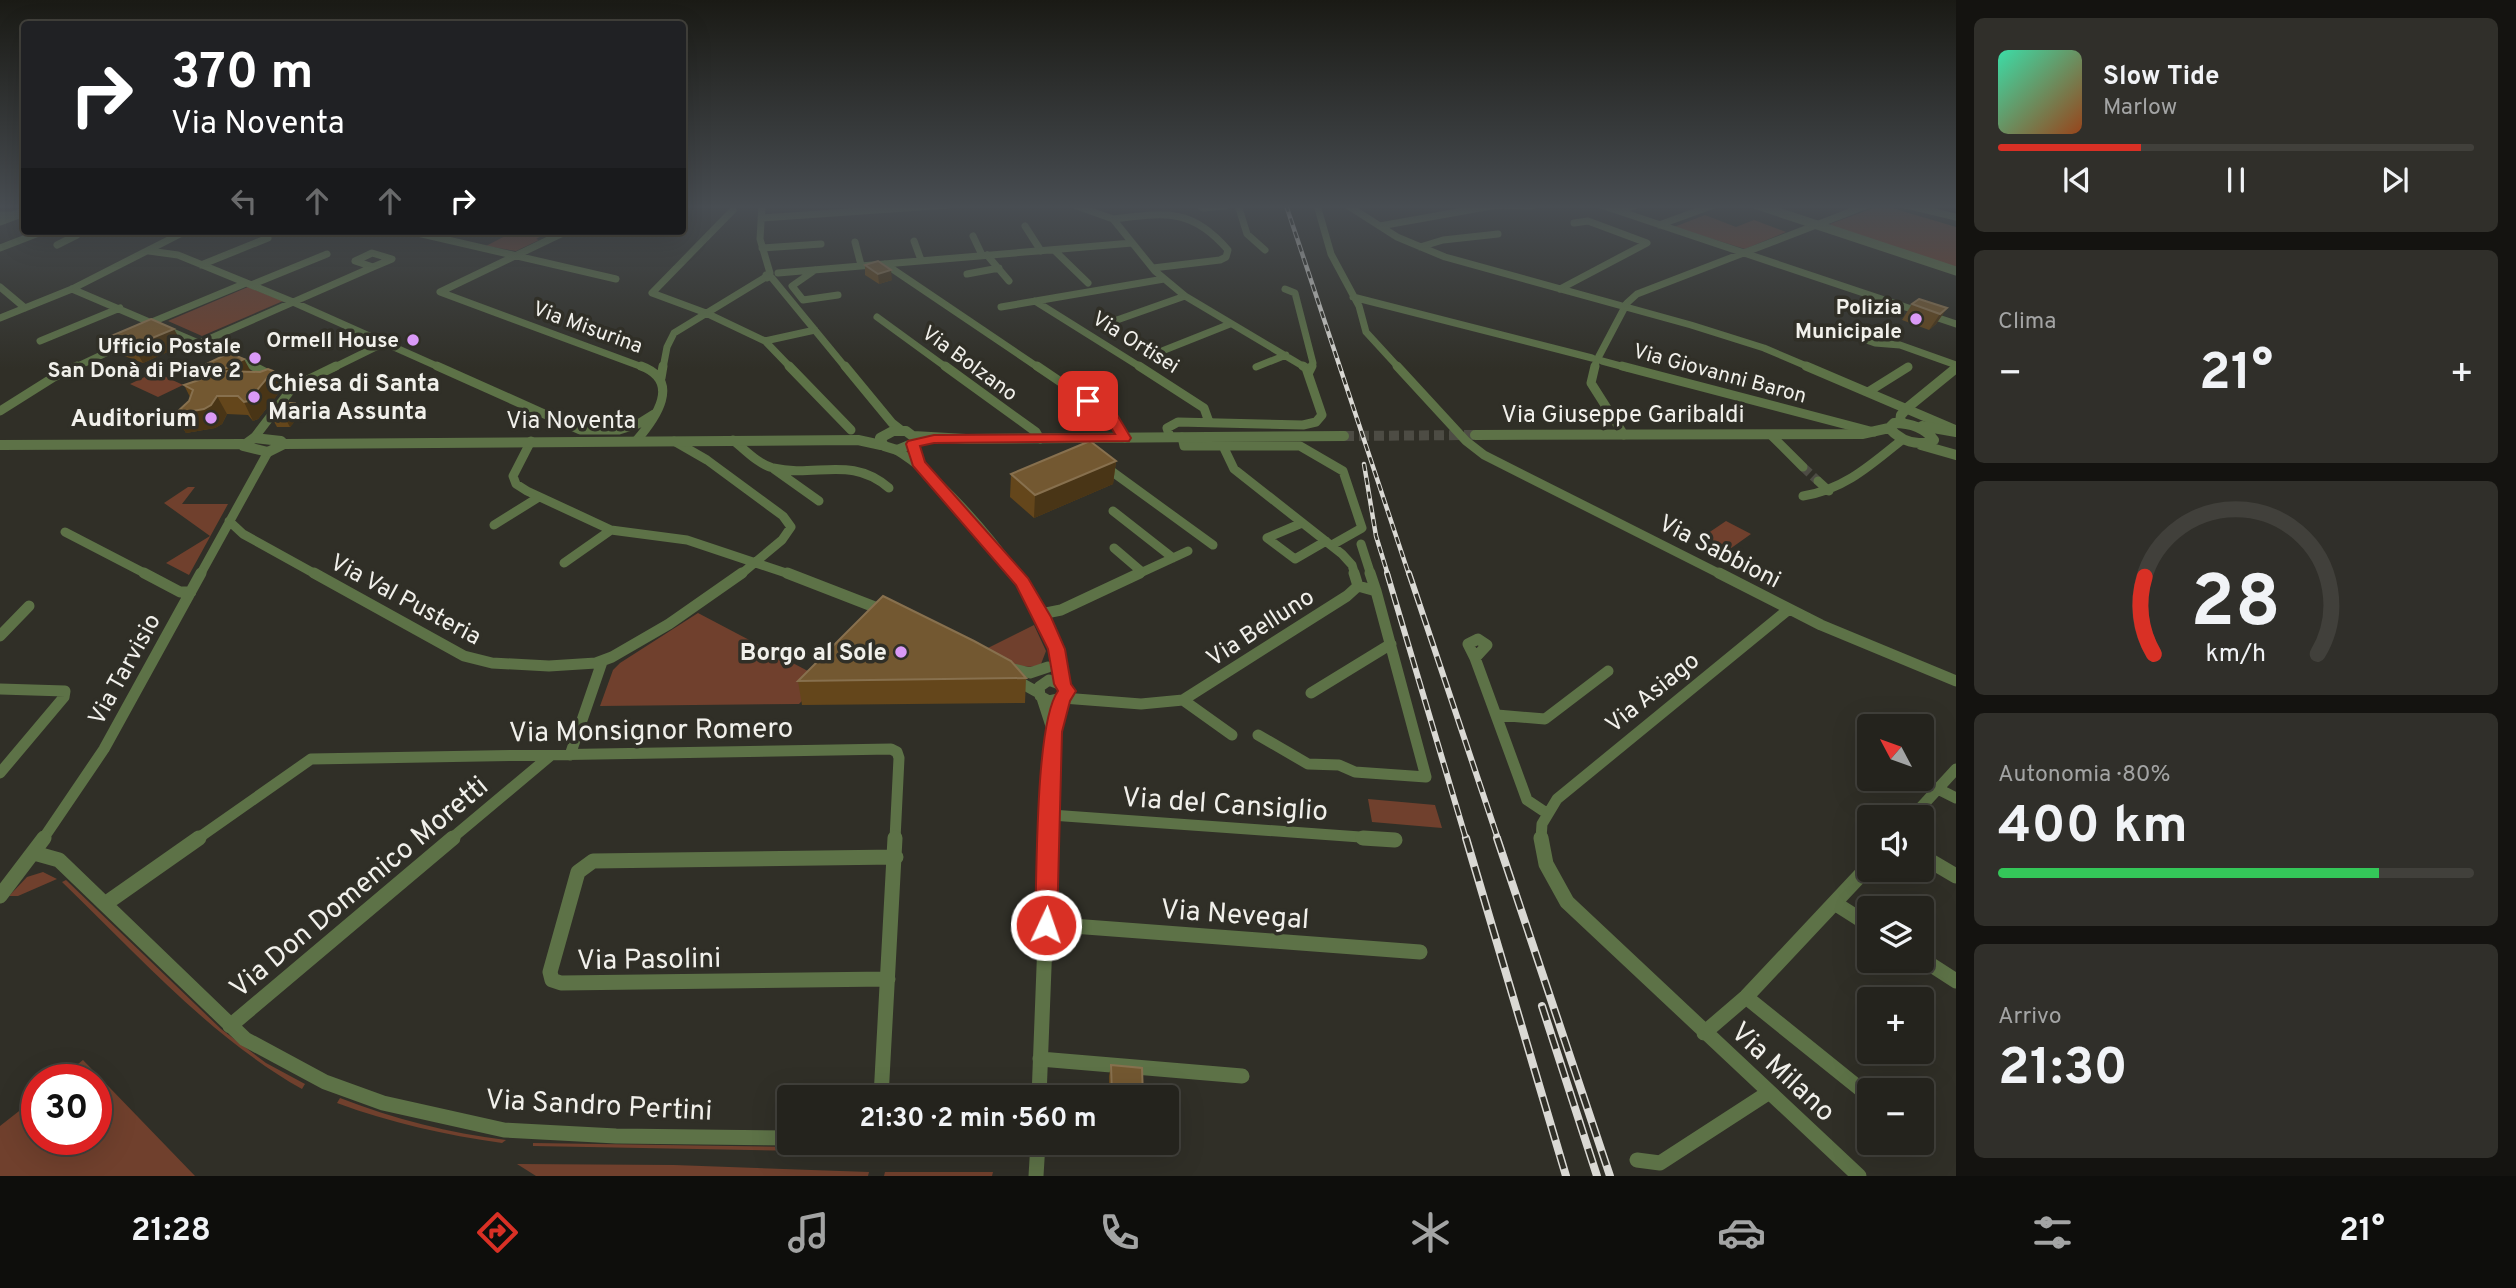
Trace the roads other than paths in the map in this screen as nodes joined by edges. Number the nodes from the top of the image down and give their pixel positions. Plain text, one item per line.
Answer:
1 (131, 260) edge
2 (189, 260) edge
3 (214, 260) edge
4 (312, 260) edge
5 (505, 260) edge
6 (536, 260) edge
7 (684, 260) edge
8 (766, 260) edge
9 (860, 260) edge
10 (920, 260) edge
11 (990, 260) edge
12 (1064, 260) edge
13 (1146, 260) edge
14 (1220, 260) edge
15 (1334, 260) edge
16 (1454, 260) edge
17 (1615, 260) edge
18 (1729, 260) edge
19 (1763, 260) edge
20 (1921, 260) edge
21 (885, 264) junction
22 (201, 265) junction
23 (861, 265) junction
24 (373, 267) dead end
25 (818, 268) junction
26 (999, 268) junction
27 (1153, 268) junction
28 (1956, 271) edge
29 (967, 274) dead end
30 (771, 275) junction
31 (616, 279) dead end
32 (1164, 279) junction
33 (1009, 281) dead end
34 (1088, 283) dead end
35 (248, 284) junction
36 (0, 287) edge
37 (72, 289) junction
38 (1285, 289) dead end
39 (1560, 289) junction
40 (838, 295) dead end
41 (1185, 296) junction
42 (1353, 297) junction
43 (1035, 301) junction
44 (293, 302) junction
45 (1000, 307) dead end
46 (1625, 307) junction
47 (25, 308) junction
48 (120, 308) junction
49 (706, 313) junction
50 (877, 317) dead end
51 (0, 318) edge
52 (1117, 320) dead end
53 (152, 322) junction
54 (1230, 324) junction
55 (1956, 324) edge
56 (164, 327) junction
57 (815, 330) junction
58 (153, 332) edge
59 (1852, 335) dead end
60 (142, 337) edge
61 (40, 341) dead end
62 (765, 341) junction
63 (386, 342) junction
64 (200, 343) junction
65 (667, 347) junction
66 (1163, 351) dead end
67 (1286, 355) junction
68 (1597, 360) junction
69 (639, 363) junction
70 (1256, 367) dead end
71 (1908, 367) dead end
72 (1956, 367) edge
73 (1309, 372) junction
74 (661, 378) junction
75 (293, 387) junction
76 (1868, 392) junction
77 (1907, 408) junction
78 (0, 411) edge
79 (654, 414) junction
80 (1831, 421) junction
81 (1209, 422) junction
82 (1900, 422) junction
83 (1913, 425) junction
84 (624, 428) junction
85 (1889, 428) junction
86 (852, 430) dead end
87 (1875, 432) junction
88 (1956, 432) edge
89 (889, 433) junction
90 (1862, 434) junction
91 (1624, 435) junction
92 (1771, 435) junction
93 (1848, 435) junction
94 (594, 436) junction
95 (1344, 436) tunnel mouth
96 (1176, 437) junction
97 (637, 438) junction
98 (1125, 438) junction
99 (1040, 439) junction
100 (1073, 439) junction
101 (1934, 439) junction
102 (697, 440) junction
103 (733, 440) junction
104 (761, 440) junction
105 (1473, 440) junction
106 (248, 441) junction
107 (531, 441) junction
108 (674, 441) junction
109 (913, 441) junction
110 (1908, 441) junction
111 (284, 444) junction
112 (0, 445) edge
113 (1223, 446) junction
114 (897, 450) junction
115 (1080, 450) edge
116 (1956, 450) edge
117 (268, 452) junction
118 (694, 453) junction
119 (751, 453) junction
120 (1956, 456) edge
121 (1097, 461) edge
122 (918, 463) junction
123 (1803, 467) tunnel mouth
124 (772, 468) junction
125 (1818, 481) tunnel mouth
126 (890, 488) dead end
127 (1829, 491) junction
128 (1803, 496) dead end
129 (538, 497) junction
130 (819, 501) dead end
131 (1112, 510) dead end
132 (229, 521) junction
133 (1302, 523) junction
134 (494, 525) dead end
135 (611, 530) junction
136 (65, 532) dead end
137 (1329, 543) junction
138 (1360, 544) dead end
139 (1213, 545) dead end
140 (1114, 548) dead end
141 (1188, 551) dead end
142 (1173, 558) junction
143 (758, 562) junction
144 (564, 563) dead end
145 (1142, 572) junction
146 (1358, 586) junction
147 (1376, 591) junction
148 (191, 592) junction
149 (29, 606) dead end
150 (1789, 609) junction
151 (891, 613) edge
152 (1041, 614) junction
153 (0, 636) edge
154 (1051, 636) junction
155 (1391, 644) junction
156 (1475, 658) dead end
157 (602, 662) junction
158 (1048, 667) junction
159 (1608, 671) dead end
160 (1956, 681) edge
161 (1045, 682) junction
162 (0, 689) edge
163 (1063, 692) junction
164 (1311, 693) dead end
165 (1041, 696) junction
166 (1183, 701) junction
167 (1497, 715) junction
168 (1053, 732) junction
169 (1232, 735) dead end
170 (1258, 735) dead end
171 (570, 755) junction
172 (550, 756) junction
173 (1956, 769) edge
174 (0, 773) edge
175 (1938, 789) junction
176 (1956, 798) edge
177 (1924, 805) edge
178 (1545, 811) junction
179 (1051, 815) junction
180 (1395, 840) dead end
181 (34, 853) junction
182 (896, 858) junction
183 (1934, 863) edge
184 (1956, 876) edge
185 (1857, 880) edge
186 (0, 896) edge
187 (105, 904) junction
188 (1836, 904) junction
189 (1857, 917) edge
190 (1046, 925) junction
191 (1420, 952) dead end
192 (1934, 967) edge
193 (888, 979) junction
194 (1956, 981) edge
195 (1746, 997) junction
196 (230, 1026) junction
197 (1704, 1033) junction
198 (1040, 1059) junction
199 (1242, 1076) dead end
200 (882, 1085) edge
201 (1039, 1085) edge
202 (1857, 1086) edge
203 (1768, 1093) junction
204 (777, 1138) edge
205 (1037, 1155) edge
206 (1637, 1160) dead end
207 (1035, 1176) edge
208 (1859, 1176) edge

1 - 37 street
2 - 22 street
3 - 22 street
4 - 35 street
5 - 69 street, Via Misurina
6 - 31 street
7 - 49 street
8 - 30 street
9 - 23 street
10 - 21 street
11 - 26 street
12 - 34 street
13 - 27 street
14 - 27 street
15 - 42 street
16 - 39 street
17 - 39 street
18 - 46 street
19 - 55 street
20 - 28 street
21 - 23 street
21 - 98 street
22 - 35 street
23 - 25 street
24 - 44 street
25 - 30 street
25 - 40 street
26 - 29 street
26 - 33 street
27 - 32 street
30 - 49 street
30 - 57 street
32 - 41 street
32 - 43 street, Via Ortisei
35 - 44 street
35 - 53 street
36 - 47 street
37 - 47 street
37 - 48 street
38 - 73 street
39 - 46 street
41 - 52 street
41 - 54 street
42 - 68 street, Via Giovanni Baron
42 - 105 street
43 - 45 street, Via Ortisei
43 - 81 street, Via Ortisei
44 - 63 street
44 - 64 street
46 - 68 street
46 - 76 street
47 - 51 street
48 - 53 street
48 - 61 street
49 - 62 street
49 - 65 street
50 - 99 street, Via Bolzano
53 - 56 street
54 - 66 street
54 - 67 street
56 - 58 street
56 - 64 street
57 - 62 street
57 - 89 street
59 - 72 street
60 - 78 street
62 - 86 street
63 - 75 street
63 - 94 street
64 - 75 street
65 - 69 street
65 - 74 street
67 - 70 street
67 - 73 street
68 - 80 street, Via Giovanni Baron
68 - 91 street
69 - 74 street, Via Misurina
71 - 76 street
72 - 77 street
73 - 81 street
74 - 79 street, Via Misurina
75 - 106 street
76 - 77 street
77 - 82 street
77 - 88 street
79 - 84 street
79 - 97 street, Via Misurina
80 - 87 street, Via Giovanni Baron
80 - 93 street, Via Giovanni Baron
81 - 96 street
82 - 83 street
82 - 85 street, Via Giuseppe Garibaldi
83 - 88 street
83 - 101 street
84 - 94 street
84 - 97 street
85 - 87 street, Via Giuseppe Garibaldi
85 - 110 street
87 - 90 street, Via Giuseppe Garibaldi
88 - 101 street
89 - 104 street, Via Noventa
89 - 109 street
89 - 114 street
90 - 93 street, Via Giuseppe Garibaldi
90 - 110 street, Via Giuseppe Garibaldi
91 - 92 street, Via Giuseppe Garibaldi
91 - 105 street, Via Giuseppe Garibaldi
92 - 93 street, Via Giuseppe Garibaldi
92 - 123 street, Via Giuseppe Garibaldi
94 - 97 street, Via Noventa
94 - 107 street, Via Noventa
95 - 96 street
96 - 98 street
96 - 113 street
97 - 108 street, Via Noventa
98 - 100 street
99 - 100 street
99 - 109 street
100 - 115 street
101 - 110 street, Via Giuseppe Garibaldi
101 - 116 street
102 - 103 street, Via Noventa
102 - 108 street, Via Noventa
102 - 118 street
103 - 104 street, Via Noventa
103 - 119 street
104 - 119 street
105 - 150 street, Via Sabbioni
106 - 111 street
106 - 112 street
106 - 117 street
107 - 111 street, Via Noventa
107 - 129 street
108 - 118 street
109 - 114 street
109 - 122 street
110 - 120 street
110 - 127 street
111 - 117 street
113 - 133 street
113 - 137 street
114 - 122 street
117 - 132 street, Via Tarvisio
118 - 143 street, Via Val Pusteria
119 - 124 street
121 - 139 street
122 - 152 street
124 - 126 street
124 - 130 street
125 - 127 street
127 - 128 street
129 - 134 street
129 - 135 street
131 - 142 street
132 - 148 street, Via Tarvisio
132 - 157 street, Via Val Pusteria
133 - 137 street
133 - 137 street, Via Belluno
135 - 143 street
135 - 144 street
136 - 148 street
137 - 146 street
138 - 147 street
140 - 145 street
141 - 142 street
142 - 145 street
143 - 151 street
143 - 157 street, Via Val Pusteria
145 - 152 street
146 - 147 street
146 - 166 street, Via Belluno
147 - 155 street
148 - 181 street, Via Tarvisio
149 - 153 street
150 - 160 street, Via Sabbioni
150 - 178 street, Via Asiago
152 - 154 street
154 - 158 street
154 - 163 street
155 - 164 street
155 - 170 street
156 - 167 street
157 - 171 street
158 - 161 street
158 - 165 street
159 - 167 street, Via Asiago
161 - 163 street
161 - 165 street
162 - 174 street
163 - 165 street
163 - 166 street, Via Belluno
163 - 168 street
165 - 168 street
166 - 169 street
167 - 178 street
168 - 179 street
171 - 172 street, Via Monsignor Romero
171 - 182 street, Via Monsignor Romero
172 - 187 street, Via Monsignor Romero
172 - 196 street, Via Don Domenico Moretti
173 - 175 street
175 - 176 street
175 - 177 street
178 - 197 street
179 - 180 street, Via del Cansiglio
179 - 190 street
181 - 186 street, Via Tarvisio
181 - 187 street, Via Sandro Pertini
182 - 193 street, Via Monsignor Romero
182 - 193 street, Via Pasolini
183 - 184 street
185 - 188 street
187 - 196 street, Via Sandro Pertini
188 - 189 street
188 - 195 street
190 - 191 street, Via Nevegal
190 - 198 street
192 - 194 street
193 - 200 street, Via Monsignor Romero
195 - 197 street
195 - 202 street
196 - 204 street, Via Sandro Pertini
197 - 203 street, Via Milano
198 - 199 street
198 - 201 street
203 - 206 street, Via Milano
203 - 208 street, Via Milano
205 - 207 street

